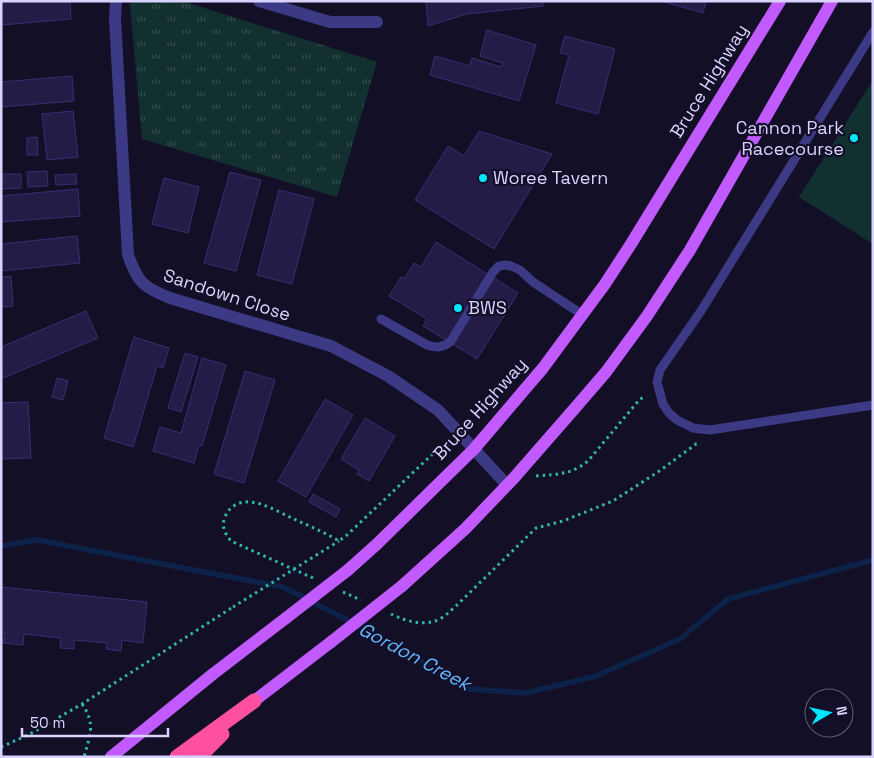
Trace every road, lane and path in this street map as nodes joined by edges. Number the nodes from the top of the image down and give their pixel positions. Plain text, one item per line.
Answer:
1 (116, 1) edge
2 (259, 1) edge
3 (780, 1) edge
4 (832, 1) edge
5 (377, 22) dead end
6 (873, 32) edge
7 (583, 315) junction
8 (381, 319) dead end
9 (651, 394) dead end
10 (873, 404) edge
11 (441, 446) dead end
12 (474, 448) junction
13 (510, 482) junction
14 (254, 701) junction
15 (82, 704) junction
16 (1, 747) edge
17 (84, 757) edge
18 (111, 757) edge
19 (177, 757) edge
20 (199, 757) edge

1 - 12 street, Sandown Close
2 - 5 street
3 - 7 main road, Bruce Highway
4 - 13 main road
6 - 10 lane
7 - 8 lane
7 - 12 main road, Bruce Highway
9 - 13 path
11 - 15 path, bridge
12 - 13 street, Sandown Close
12 - 18 main road, Bruce Highway, bridge
13 - 14 main road, bridge
14 - 19 highway
14 - 20 highway
15 - 16 path
15 - 17 path

